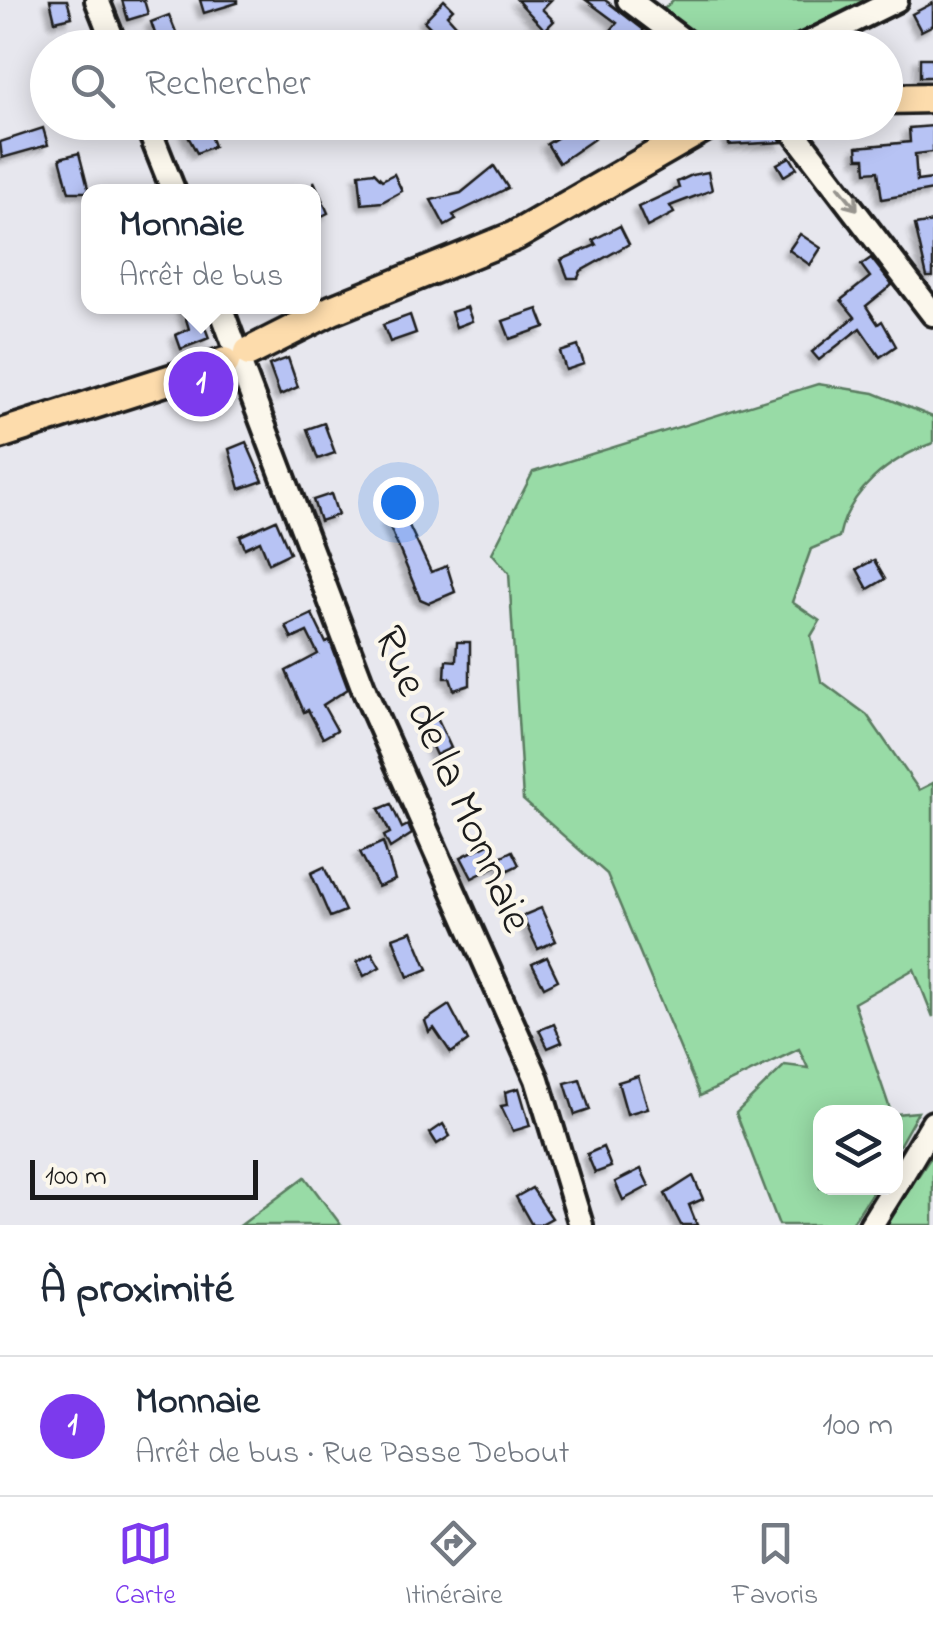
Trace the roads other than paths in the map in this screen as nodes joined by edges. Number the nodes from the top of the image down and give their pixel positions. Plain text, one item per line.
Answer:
1 (97, 0) edge
2 (629, 0) edge
3 (896, 0) edge
4 (109, 30) edge
5 (669, 30) edge
6 (835, 30) edge
7 (933, 98) edge
8 (903, 99) edge
9 (153, 140) edge
10 (677, 140) edge
11 (800, 140) edge
12 (171, 184) edge
13 (223, 314) edge
14 (933, 314) edge
15 (237, 357) junction
16 (0, 434) edge
17 (933, 1123) edge
18 (903, 1173) edge
19 (889, 1195) edge
20 (581, 1225) edge
21 (871, 1225) edge

1 - 4 street
2 - 5 street
3 - 6 street
7 - 8 main road
9 - 12 street
10 - 15 main road
11 -> 14 street
13 - 15 street, Rue de la Monnaie
15 - 16 main road
15 - 20 street, Rue de la Monnaie
17 - 18 street
19 - 21 street

